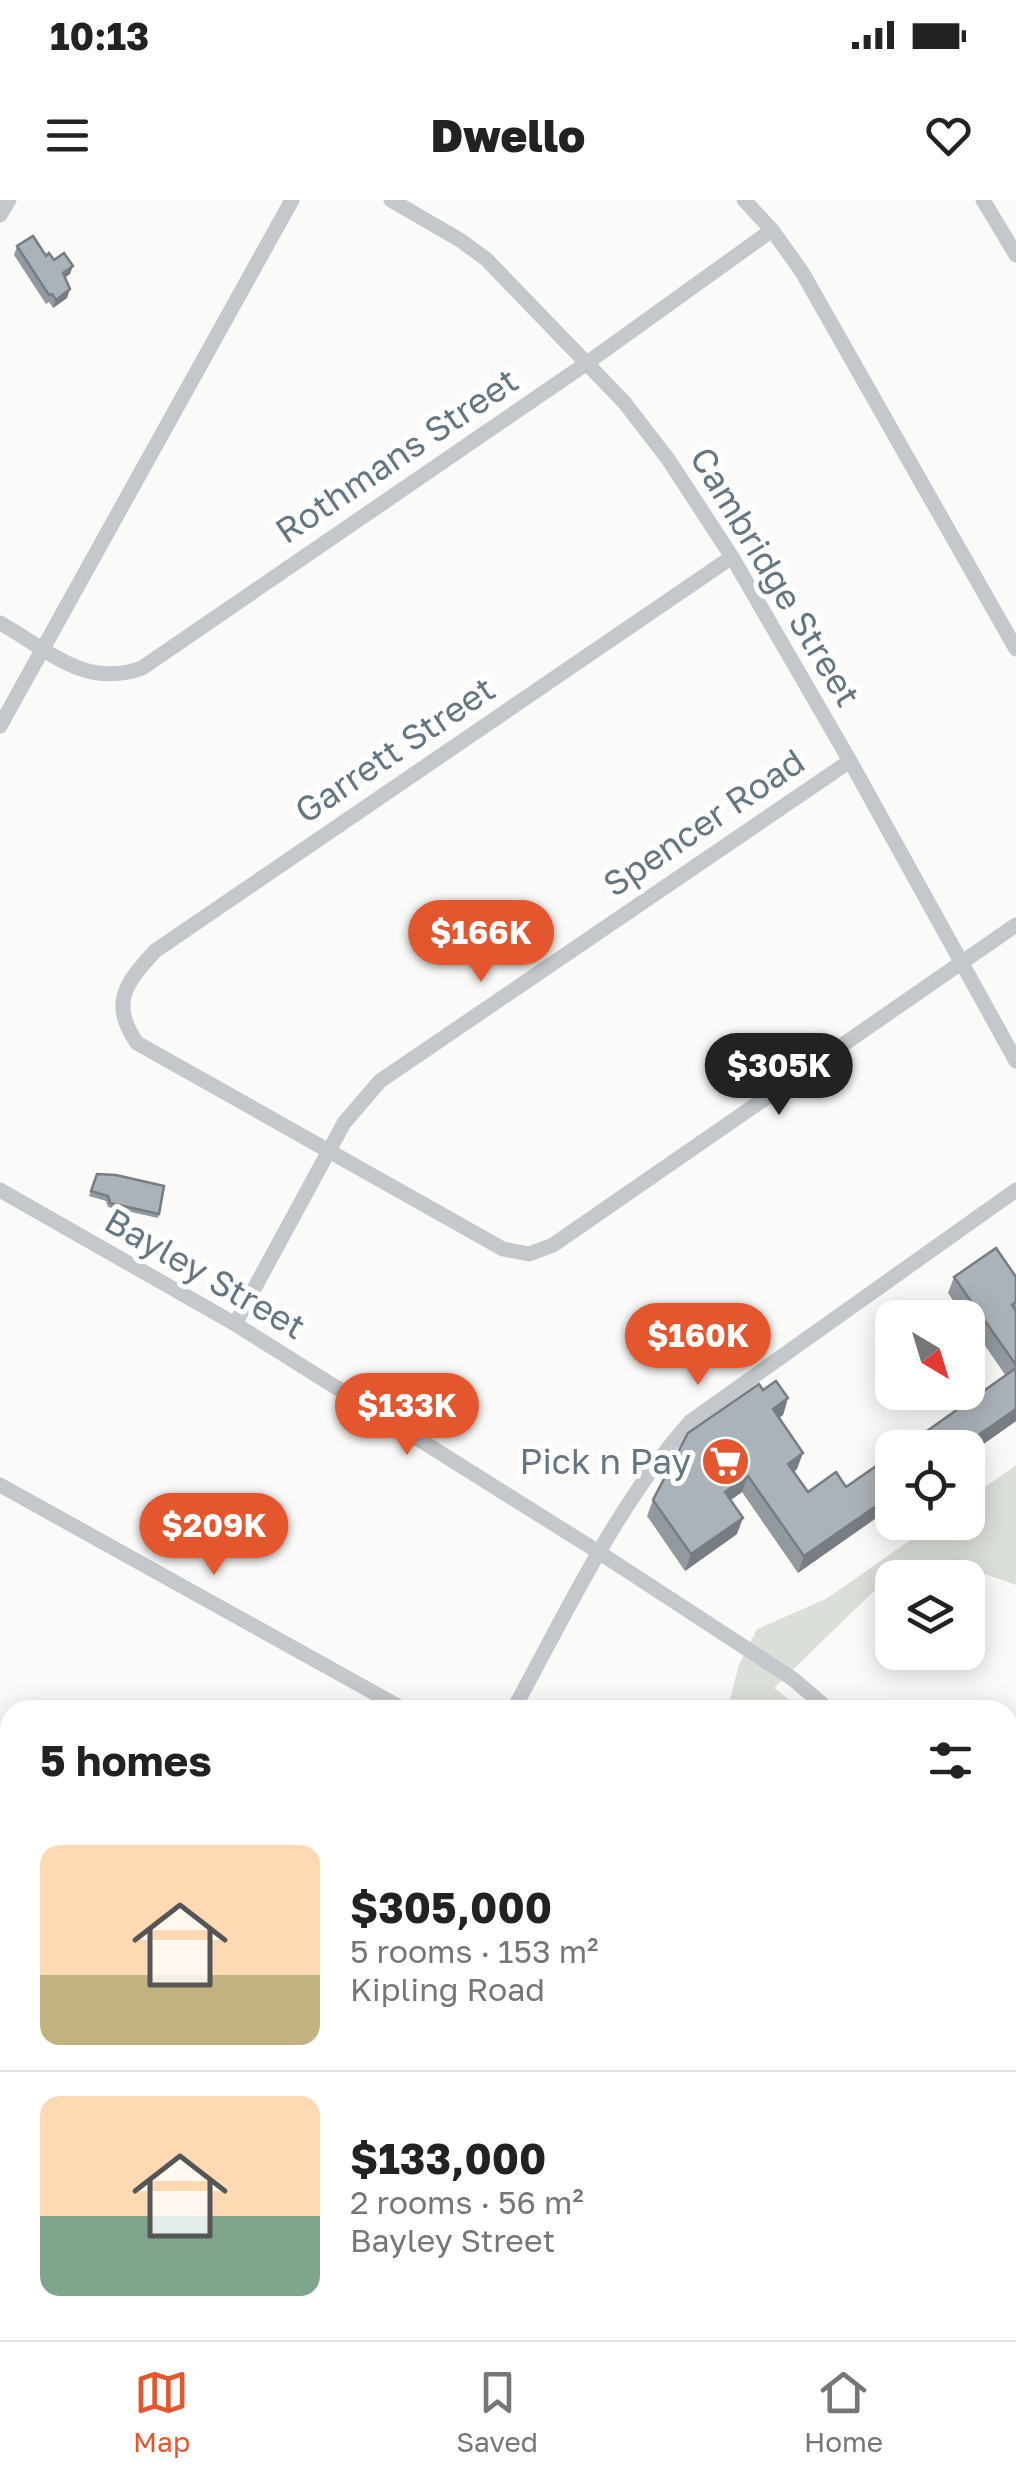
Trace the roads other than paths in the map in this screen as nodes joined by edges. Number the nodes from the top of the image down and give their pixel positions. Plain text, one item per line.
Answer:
1 (9, 200) edge
2 (292, 200) edge
3 (391, 200) edge
4 (744, 200) edge
5 (984, 200) edge
6 (0, 216) edge
7 (772, 230) junction
8 (1016, 255) edge
9 (588, 363) junction
10 (732, 558) junction
11 (0, 623) edge
12 (43, 648) junction
13 (1016, 650) edge
14 (0, 726) edge
15 (850, 761) junction
16 (1016, 925) edge
17 (962, 965) junction
18 (1016, 1061) edge
19 (328, 1150) junction
20 (0, 1190) edge
21 (1016, 1190) edge
22 (234, 1324) junction
23 (0, 1485) edge
24 (600, 1553) junction
25 (387, 1700) edge
26 (519, 1700) edge
27 (817, 1700) edge

1 - 6 street
2 - 12 street
3 - 9 street, Cambridge Street
4 - 7 street
5 - 8 street
7 - 9 street, Rothmans Street
7 - 13 street
9 - 10 street, Cambridge Street
9 - 12 street, Rothmans Street
10 - 15 street, Cambridge Street
10 - 19 street, Garrett Street
11 - 12 street, Rothmans Street
12 - 14 street
15 - 17 street, Cambridge Street
15 - 19 street, Spencer Road
16 - 17 street
17 - 18 street, Cambridge Street
17 - 19 street
19 - 22 street, Spencer Road
20 - 22 street, Bayley Street
21 - 24 street
22 - 24 street, Bayley Street
23 - 25 street
24 - 26 street
24 - 27 street, Bayley Street

